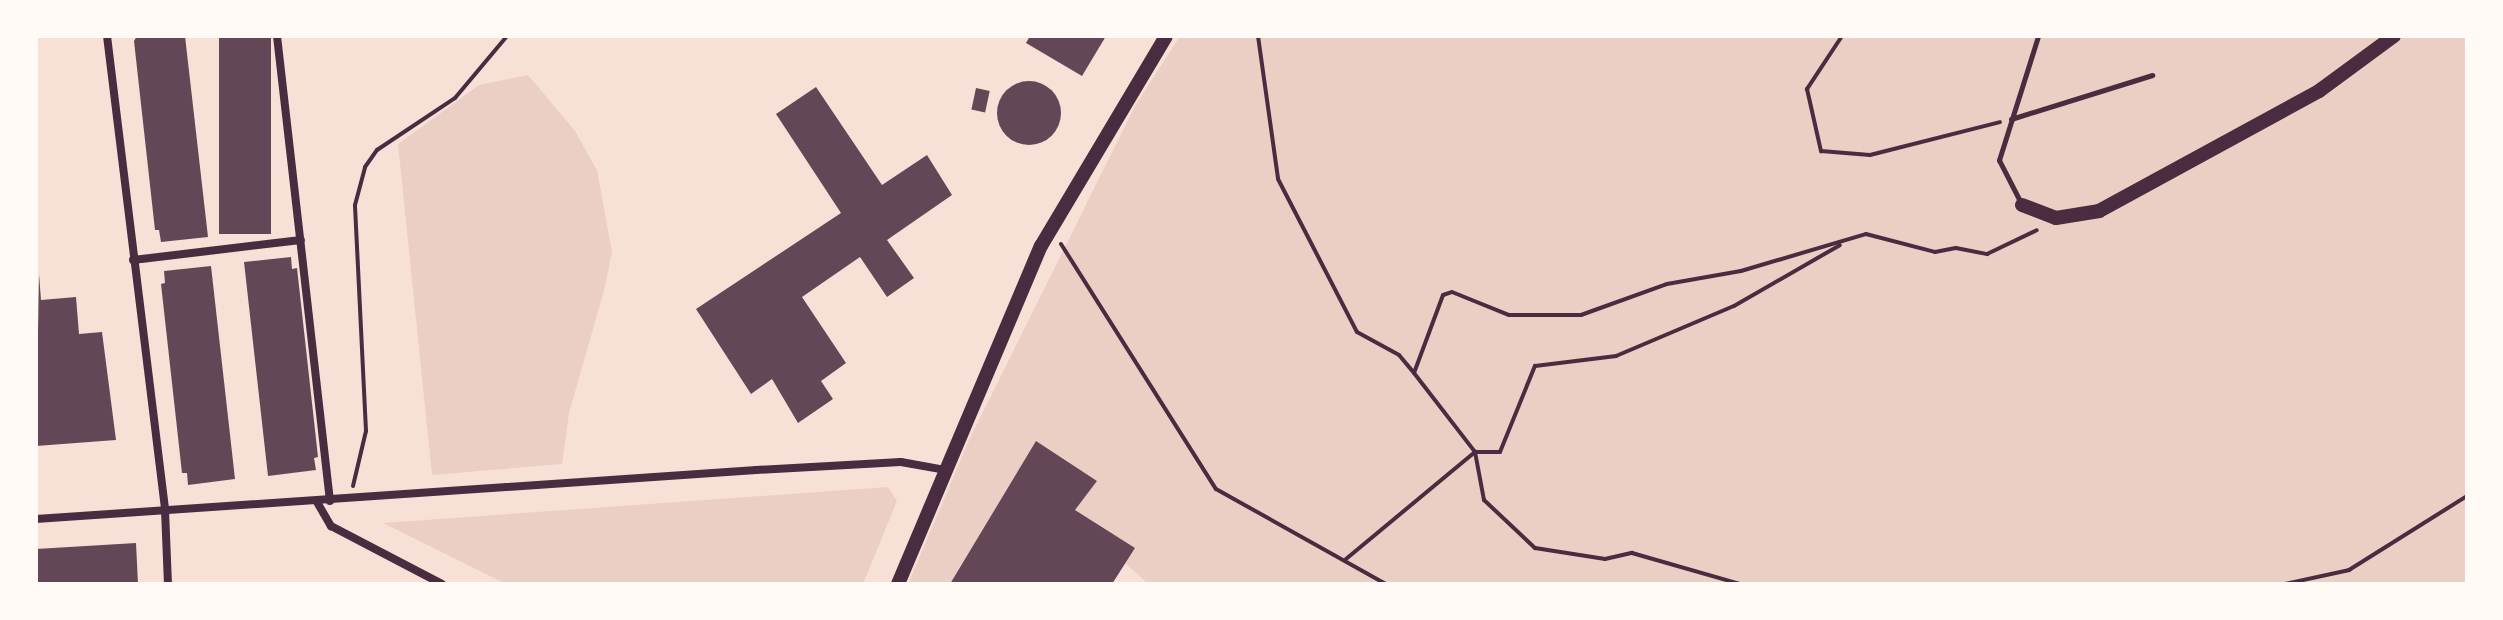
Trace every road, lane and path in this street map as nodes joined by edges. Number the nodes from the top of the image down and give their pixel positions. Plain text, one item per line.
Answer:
1 (107, 36) edge
2 (277, 36) edge
3 (507, 36) edge
4 (1166, 36) edge
5 (1258, 36) edge
6 (1842, 36) edge
7 (2038, 36) edge
8 (2394, 36) edge
9 (2152, 75) dead end
10 (2011, 119) junction
11 (2022, 205) joint
12 (2056, 218) junction
13 (1051, 230) junction
14 (301, 240) junction
15 (1849, 240) junction
16 (133, 260) junction
17 (1414, 373) junction
18 (1475, 452) junction
19 (946, 470) junction
20 (2467, 496) edge
21 (350, 499) junction
22 (330, 501) junction
23 (317, 502) junction
24 (165, 510) junction
25 (36, 519) edge
26 (1346, 559) junction
27 (168, 584) edge
28 (442, 584) edge
29 (898, 584) edge
30 (1386, 584) edge
31 (1740, 584) edge
32 (2285, 584) edge

1 - 16 street
2 - 14 street
3 - 21 path
4 - 13 street
5 - 17 path
6 - 10 path
7 - 10 lane
8 - 12 street
9 - 10 lane
10 - 11 lane
11 - 12 street
12 - 15 path
13 - 19 street
13 - 26 path
14 - 16 street
14 - 22 street
15 - 17 path
15 - 18 path
16 - 24 street
17 - 18 path
18 - 26 path
18 - 31 path
19 - 21 street
19 - 29 street
20 - 32 path
21 - 22 street
22 - 23 street
23 - 24 street
23 - 28 street
24 - 25 street
24 - 27 street
26 - 30 path

